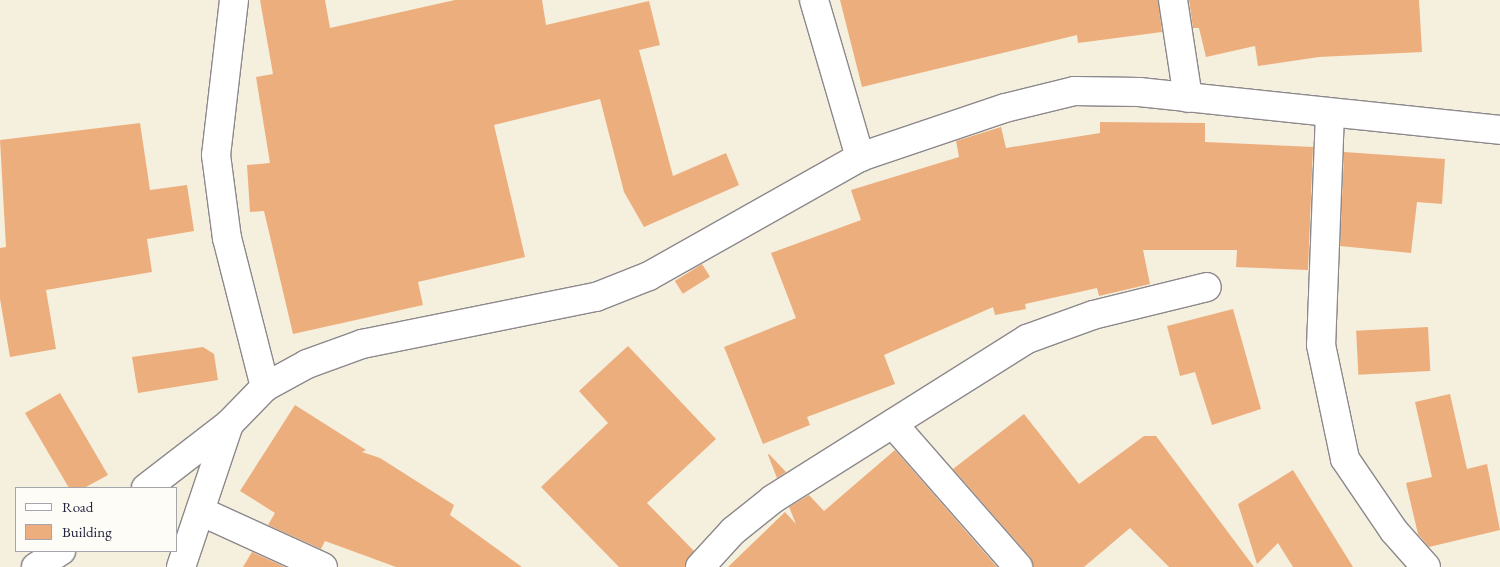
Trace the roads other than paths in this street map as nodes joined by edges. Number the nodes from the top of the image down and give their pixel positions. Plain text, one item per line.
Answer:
1 (234, 0) edge
2 (814, 0) edge
3 (1173, 0) edge
4 (1188, 98) junction
5 (1330, 113) junction
6 (1500, 130) edge
7 (860, 158) junction
8 (1207, 287) dead end
9 (265, 387) junction
10 (229, 424) junction
11 (893, 424) junction
12 (147, 487) edge
13 (200, 511) junction
14 (59, 552) edge
15 (36, 567) edge
16 (181, 567) edge
17 (323, 567) edge
18 (700, 567) edge
19 (1018, 567) edge
20 (1426, 567) edge

1 - 9 street
2 - 7 street
3 - 4 street
4 - 5 street
4 - 7 street
5 - 6 street
5 - 20 street
7 - 9 street
8 - 11 street
9 - 10 street
10 - 12 street
10 - 13 street
11 - 18 street
11 - 19 street
13 - 16 street
13 - 17 street
14 - 15 street

